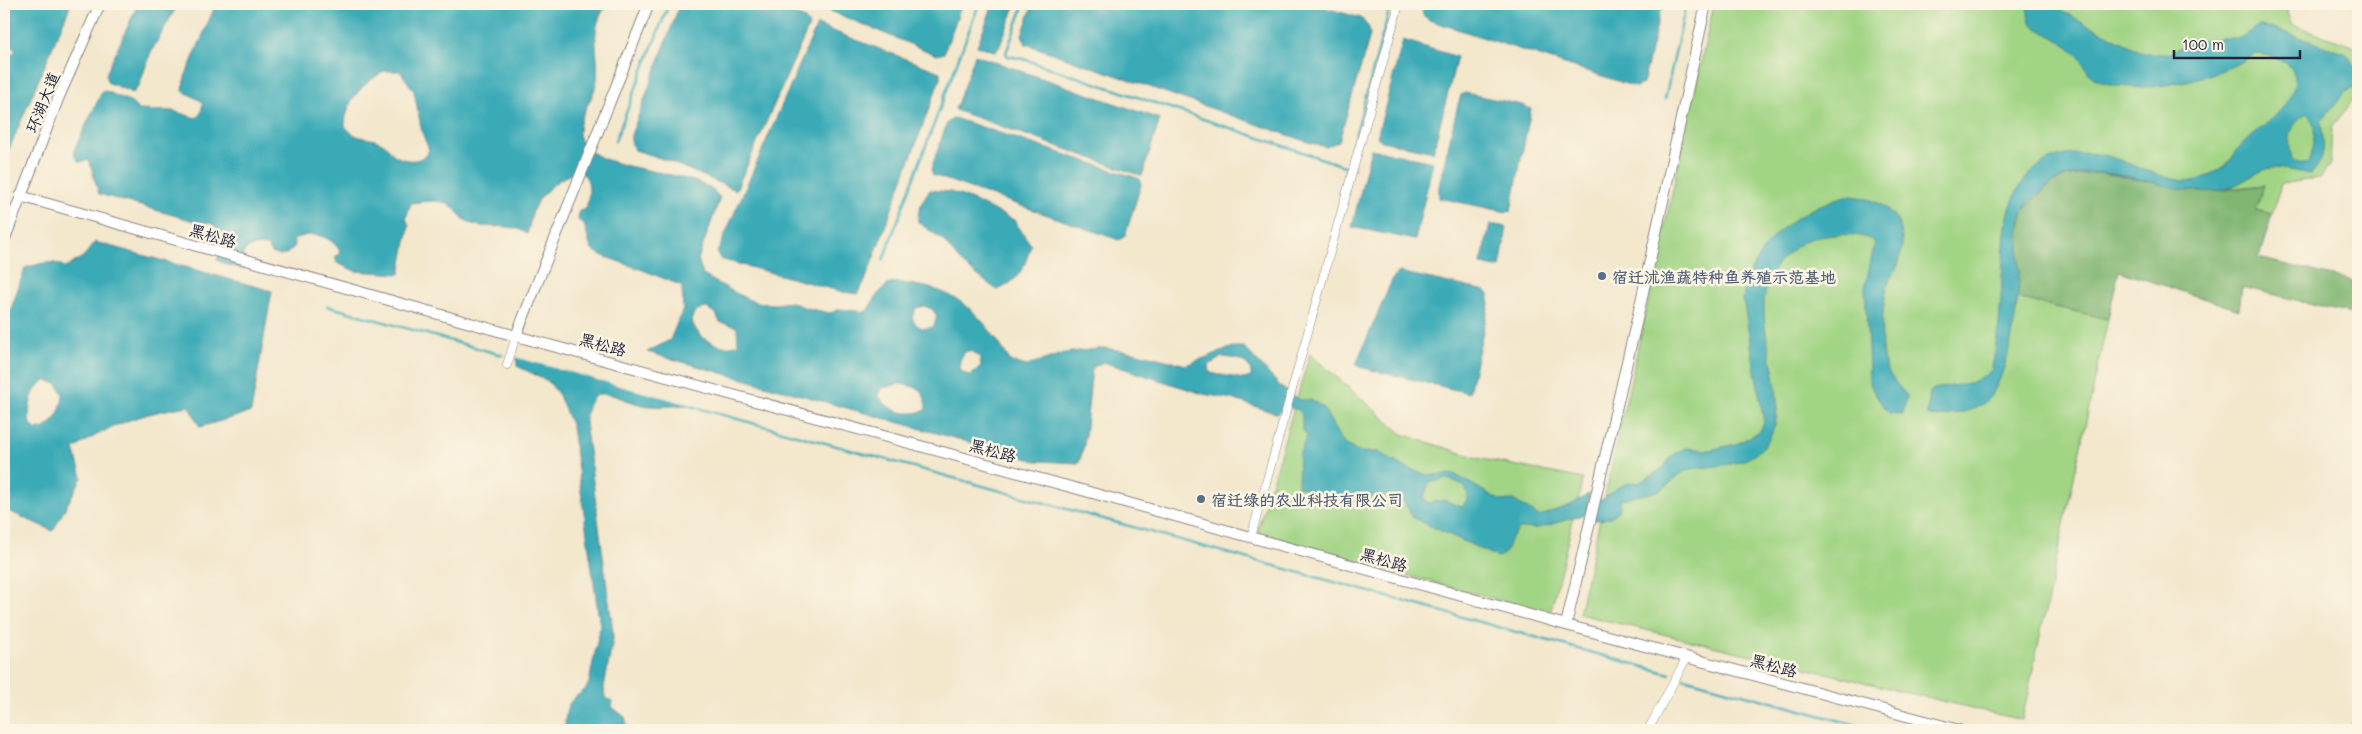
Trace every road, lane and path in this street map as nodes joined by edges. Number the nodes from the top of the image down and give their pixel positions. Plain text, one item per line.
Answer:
1 (100, 4) edge
2 (649, 4) edge
3 (1399, 4) edge
4 (1706, 4) edge
5 (20, 196) junction
6 (4, 240) edge
7 (515, 341) junction
8 (508, 365) dead end
9 (1251, 537) junction
10 (1566, 625) junction
11 (1687, 657) junction
12 (2358, 722) edge
13 (1648, 730) edge
14 (1959, 730) edge
15 (2356, 730) edge

1 - 5 street, 环湖大道
2 - 7 street
3 - 9 street
4 - 10 street
5 - 6 street, 环湖大道
5 - 7 street, 黑松路
7 - 8 street
7 - 9 street, 黑松路
9 - 10 street, 黑松路
10 - 11 street, 黑松路
11 - 13 street
11 - 14 street, 黑松路
12 - 15 main road

